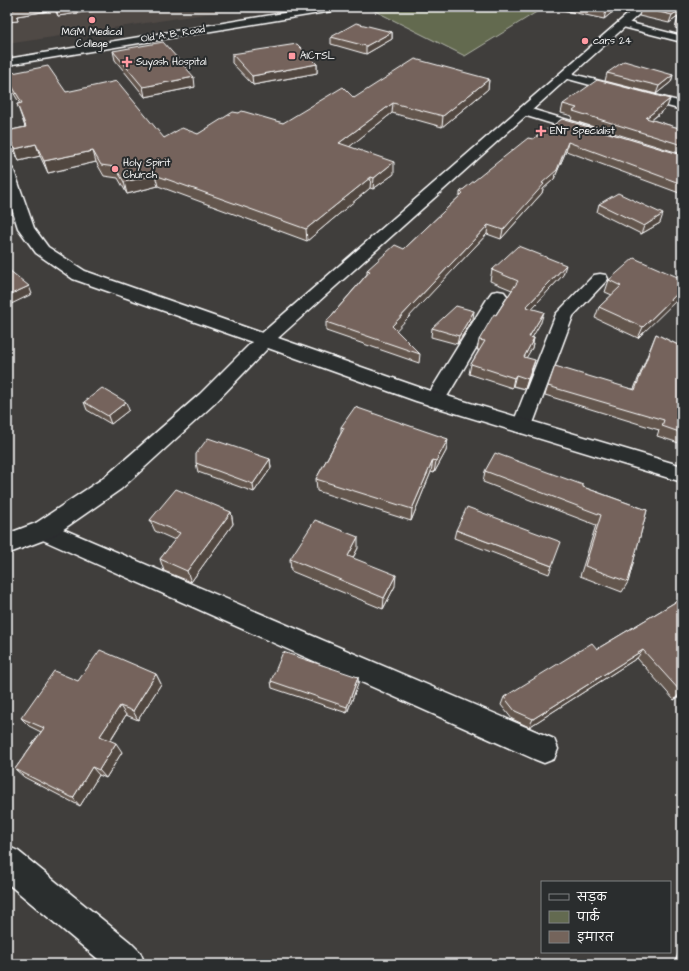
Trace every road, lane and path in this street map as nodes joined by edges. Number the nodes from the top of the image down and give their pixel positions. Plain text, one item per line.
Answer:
1 (338, 7) edge
2 (642, 7) edge
3 (623, 24) junction
4 (682, 39) edge
5 (7, 62) edge
6 (565, 75) junction
7 (682, 106) edge
8 (524, 111) junction
9 (599, 135) edge
10 (7, 171) edge
11 (600, 279) dead end
12 (498, 296) dead end
13 (265, 340) junction
14 (435, 400) junction
15 (522, 426) junction
16 (682, 474) edge
17 (44, 530) junction
18 (7, 544) edge
19 (544, 749) dead end
20 (7, 862) edge
21 (128, 964) edge

1 - 5 street, Old A. B. Road
2 - 3 street
3 - 4 street
3 - 6 street
6 - 7 street
6 - 8 street
8 - 9 street
8 - 13 street
10 - 13 street
11 - 15 street
12 - 14 street
13 - 14 street
13 - 17 street
14 - 15 street
15 - 16 street
17 - 18 street
17 - 19 street
20 - 21 street

